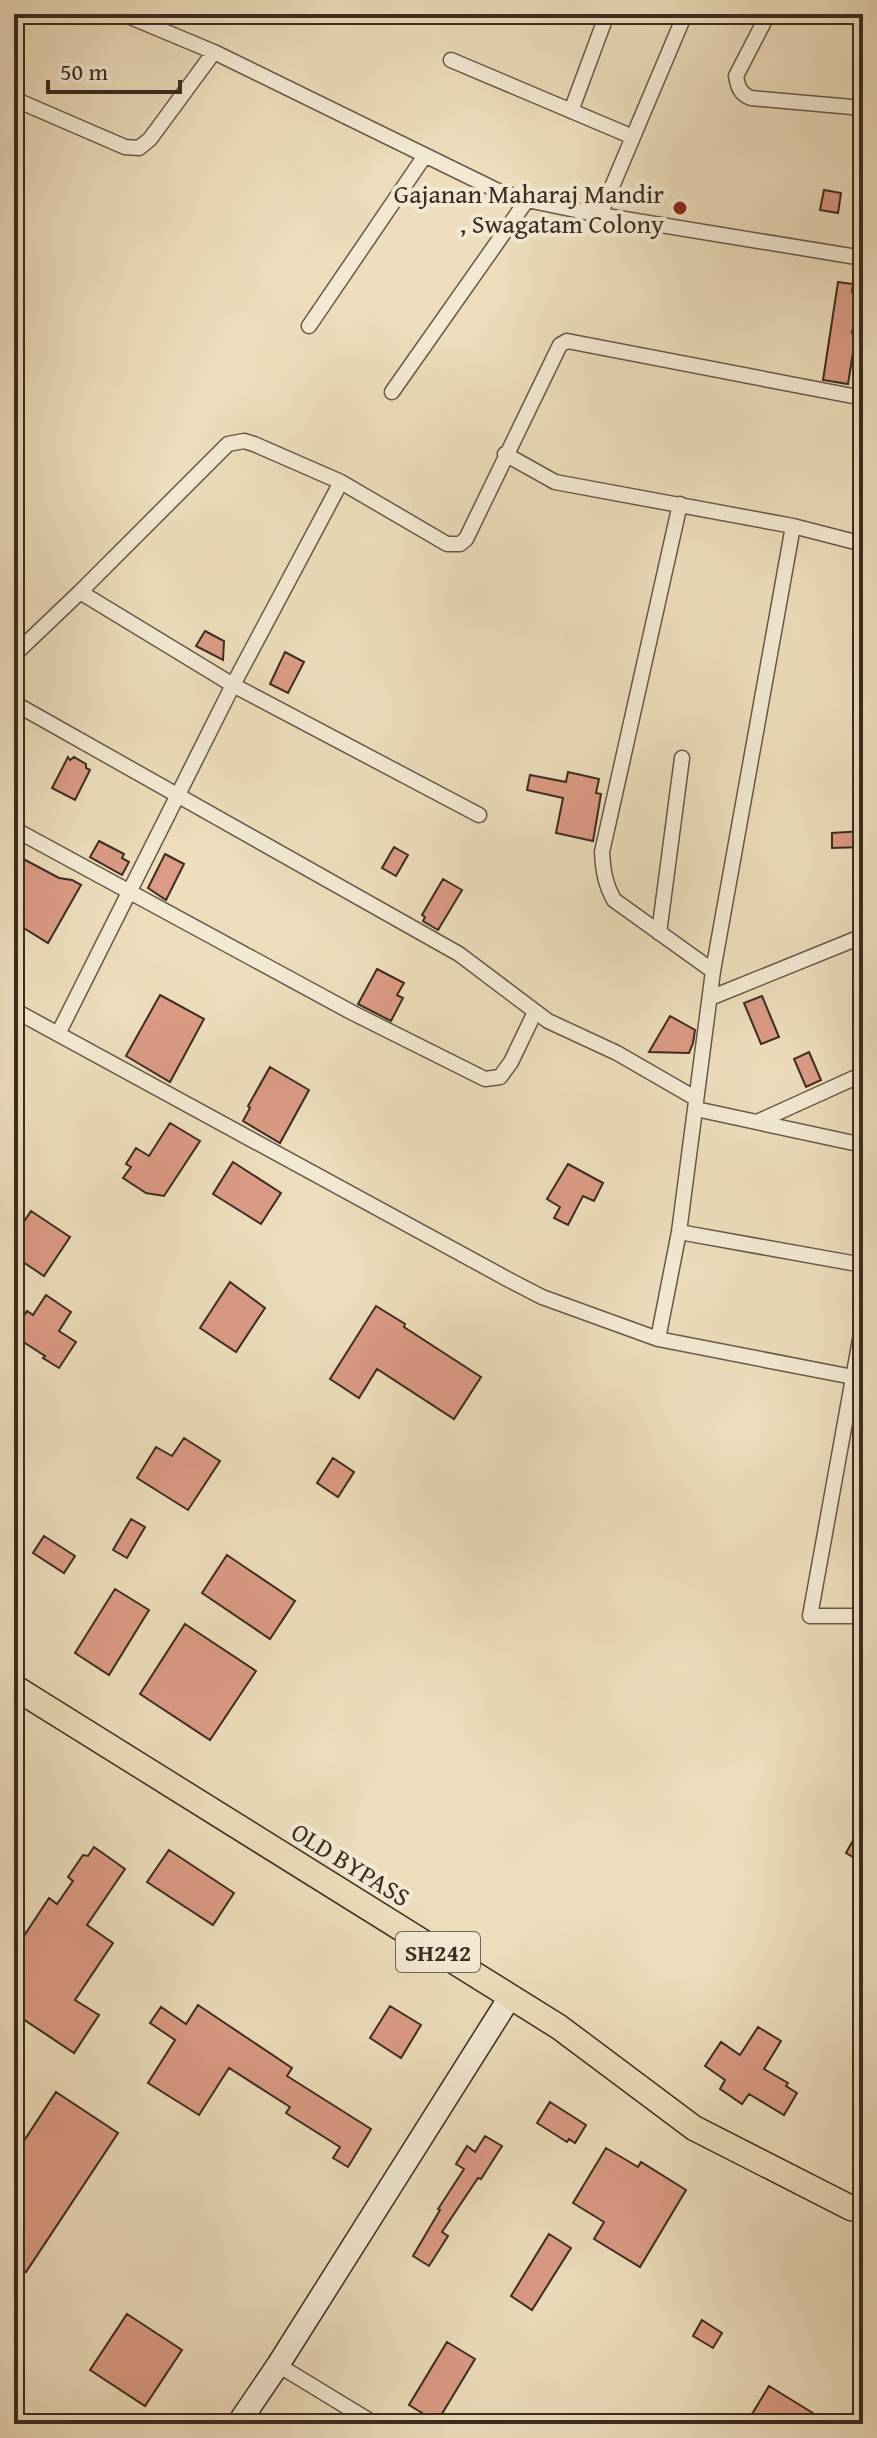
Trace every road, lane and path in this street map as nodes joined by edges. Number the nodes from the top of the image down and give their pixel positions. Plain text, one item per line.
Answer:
1 (123, 14) edge
2 (607, 14) edge
3 (685, 14) edge
4 (768, 14) edge
5 (214, 52) junction
6 (451, 60) dead end
7 (14, 99) edge
8 (863, 108) edge
9 (571, 111) junction
10 (633, 137) junction
11 (424, 157) junction
12 (527, 200) junction
13 (600, 215) junction
14 (863, 258) edge
15 (309, 326) dead end
16 (392, 392) dead end
17 (863, 398) edge
18 (505, 454) junction
19 (341, 482) junction
20 (680, 504) junction
21 (793, 526) junction
22 (863, 544) edge
23 (80, 592) junction
24 (14, 655) edge
25 (233, 685) junction
26 (14, 703) edge
27 (682, 758) dead end
28 (179, 795) junction
29 (479, 815) dead end
30 (14, 829) edge
31 (131, 892) junction
32 (659, 933) junction
33 (863, 936) edge
34 (713, 971) junction
35 (710, 998) junction
36 (14, 1010) edge
37 (535, 1012) junction
38 (58, 1034) junction
39 (863, 1074) edge
40 (695, 1104) junction
41 (757, 1122) junction
42 (863, 1145) edge
43 (679, 1232) junction
44 (863, 1265) edge
45 (863, 1323) edge
46 (658, 1339) junction
47 (853, 1377) junction
48 (863, 1616) edge
49 (14, 1687) edge
50 (510, 1997) junction
51 (863, 2211) edge
52 (278, 2365) junction
53 (238, 2424) edge
54 (375, 2424) edge

1 - 5 street
2 - 9 street
3 - 10 street
4 - 8 street
5 - 7 street
5 - 11 street
6 - 9 street
9 - 10 street
10 - 13 street
11 - 12 street
11 - 15 street
12 - 13 street
12 - 16 street
13 - 14 street
17 - 18 street
18 - 19 street
18 - 20 street
19 - 23 street
19 - 25 street
20 - 21 street
20 - 32 street
21 - 22 street
21 - 34 street
23 - 24 street
23 - 25 street
25 - 28 street
25 - 29 street
26 - 28 street
27 - 32 street
28 - 31 street
28 - 37 street
30 - 31 street
31 - 37 street
31 - 38 street
32 - 34 street
33 - 35 street
34 - 35 street
35 - 40 street
36 - 38 street
37 - 40 street
38 - 46 street
39 - 41 street
40 - 41 street
40 - 43 street
41 - 42 street
43 - 44 street
43 - 46 street
45 - 47 street
46 - 47 street
47 - 48 street
49 - 50 main road, OLD BYPASS / SH242
50 - 51 main road, OLD BYPASS / SH242
50 - 52 street
52 - 53 street
52 - 54 street

